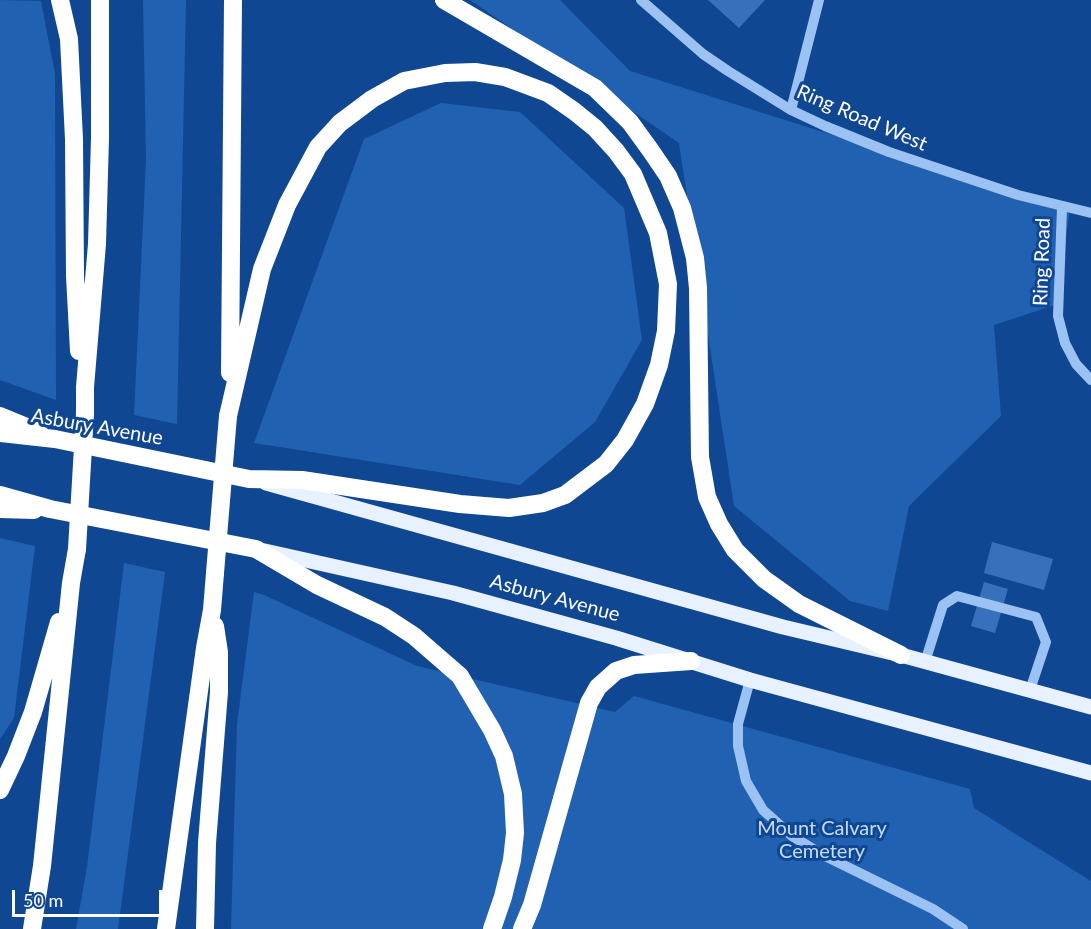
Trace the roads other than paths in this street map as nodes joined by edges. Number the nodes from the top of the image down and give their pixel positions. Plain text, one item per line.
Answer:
1 (60, 0) edge
2 (100, 0) edge
3 (233, 0) edge
4 (444, 0) edge
5 (641, 0) edge
6 (819, 0) edge
7 (791, 110) junction
8 (1062, 208) junction
9 (1091, 213) edge
10 (86, 379) junction
11 (1091, 380) edge
12 (229, 409) junction
13 (0, 416) edge
14 (0, 433) edge
15 (55, 440) junction
16 (249, 479) junction
17 (0, 495) edge
18 (0, 509) edge
19 (50, 509) junction
20 (256, 549) junction
21 (71, 583) junction
22 (212, 610) junction
23 (901, 655) junction
24 (691, 661) junction
25 (925, 662) junction
26 (750, 680) junction
27 (1030, 690) junction
28 (1091, 706) edge
29 (1073, 769) junction
30 (1091, 773) edge
31 (1091, 784) edge
32 (0, 790) edge
33 (32, 929) edge
34 (166, 929) edge
35 (205, 929) edge
36 (492, 929) edge
37 (522, 929) edge
38 (963, 929) edge

1 - 10 highway
2 - 10 highway
3 - 12 highway
4 - 23 highway
5 - 7 street, Ring Road West
6 - 7 street
7 - 8 street, Ring Road West
8 - 9 street, Ring Road West
8 - 11 street, Ring Road
10 - 21 highway, bridge
12 - 16 highway
12 - 22 highway, bridge
13 - 15 highway
14 - 15 highway, Asbury Avenue
15 - 16 highway, Asbury Avenue
16 - 23 main road, Asbury Avenue
17 - 19 highway, Asbury Avenue
18 - 19 highway
19 - 20 highway, Asbury Avenue
20 - 24 main road, Asbury Avenue
20 - 36 highway
21 - 32 highway
21 - 33 highway
22 - 34 highway
22 - 35 highway
23 - 25 main road, Asbury Avenue
24 - 26 main road, Asbury Avenue
24 - 37 highway
25 - 27 main road, Asbury Avenue
25 - 27 street
26 - 29 main road, Asbury Avenue
26 - 38 street
27 - 28 main road, Asbury Avenue
29 - 30 main road, Asbury Avenue
29 - 31 main road

